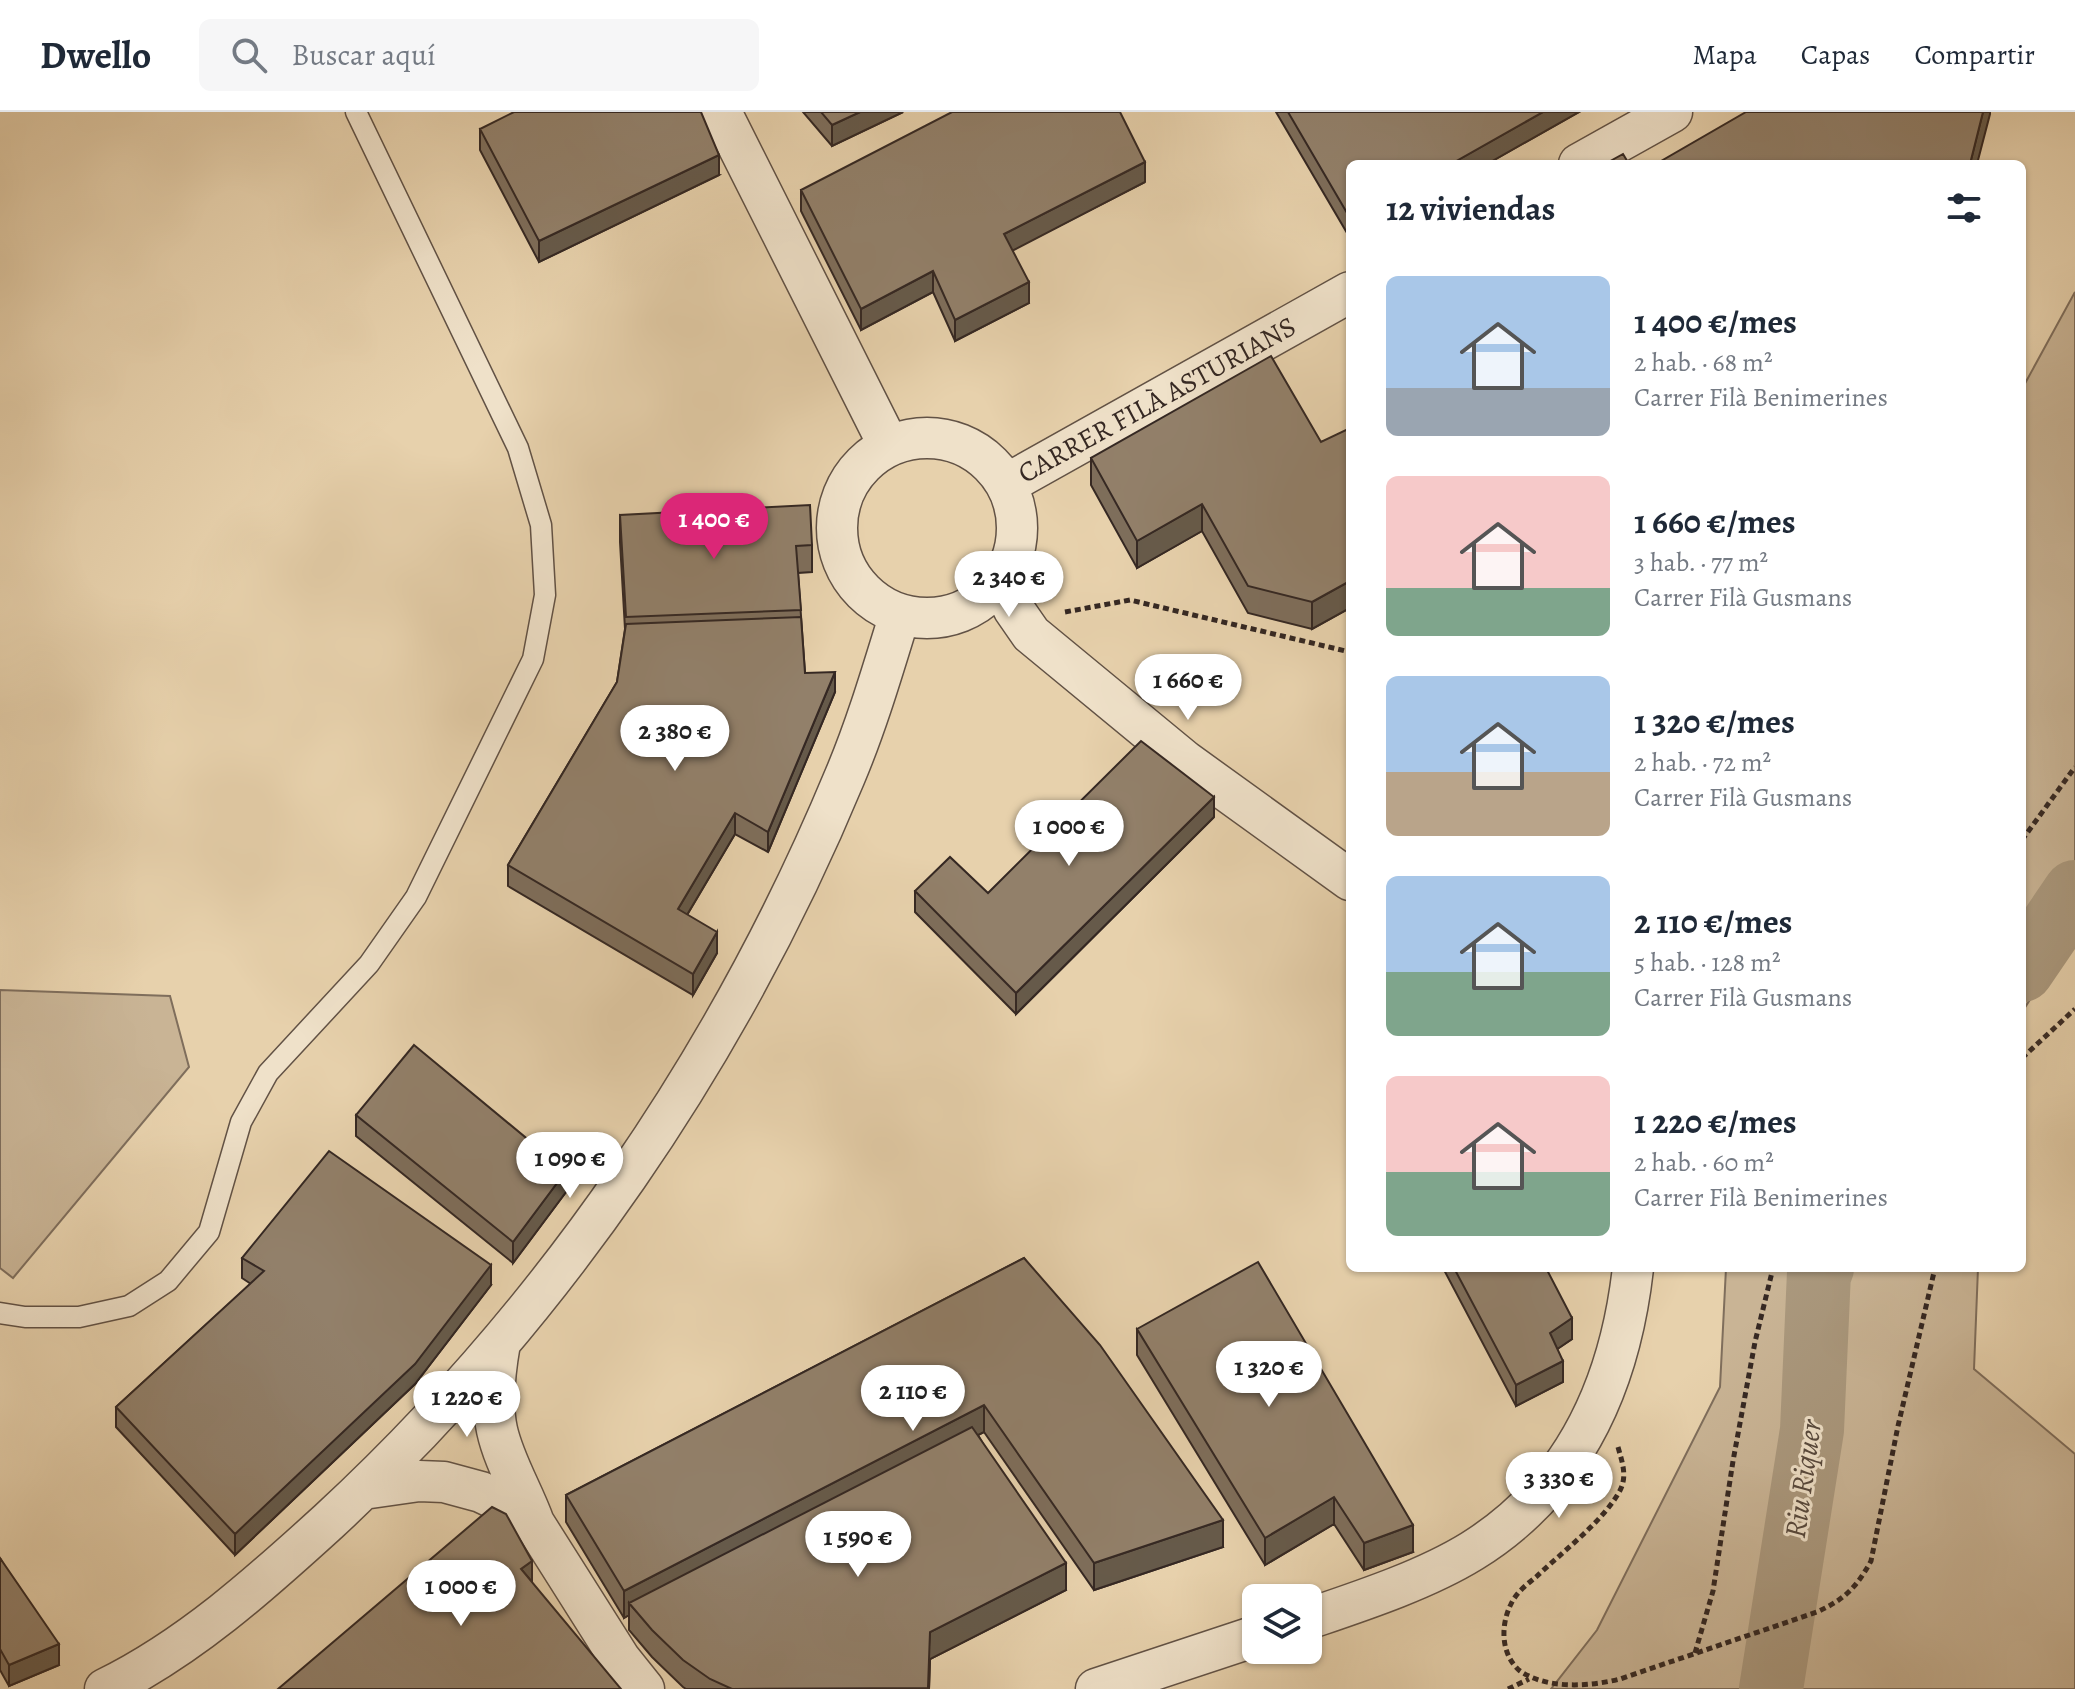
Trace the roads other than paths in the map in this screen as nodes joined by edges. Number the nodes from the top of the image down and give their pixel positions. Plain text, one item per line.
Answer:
1 (356, 112) edge
2 (721, 112) edge
3 (1672, 112) edge
4 (1586, 160) edge
5 (1346, 294) edge
6 (889, 446) junction
7 (1007, 484) junction
8 (1007, 570) junction
9 (900, 614) junction
10 (1346, 877) edge
11 (1632, 1272) edge
12 (0, 1313) edge
13 (500, 1343) junction
14 (363, 1489) junction
15 (534, 1523) junction
16 (1322, 1614) edge
17 (1242, 1641) edge
18 (105, 1689) edge
19 (644, 1689) edge
20 (1096, 1689) edge

1 - 12 lane
2 - 6 street
3 - 4 street
5 - 7 street, CARRER FILÀ ASTURIANS
6 - 7 street
6 - 9 street
7 - 8 street
8 - 9 street
8 - 10 street
9 - 13 street
11 - 16 street
13 - 14 street
13 - 15 street
14 - 15 street
14 - 18 street
15 - 19 street
17 - 20 street

